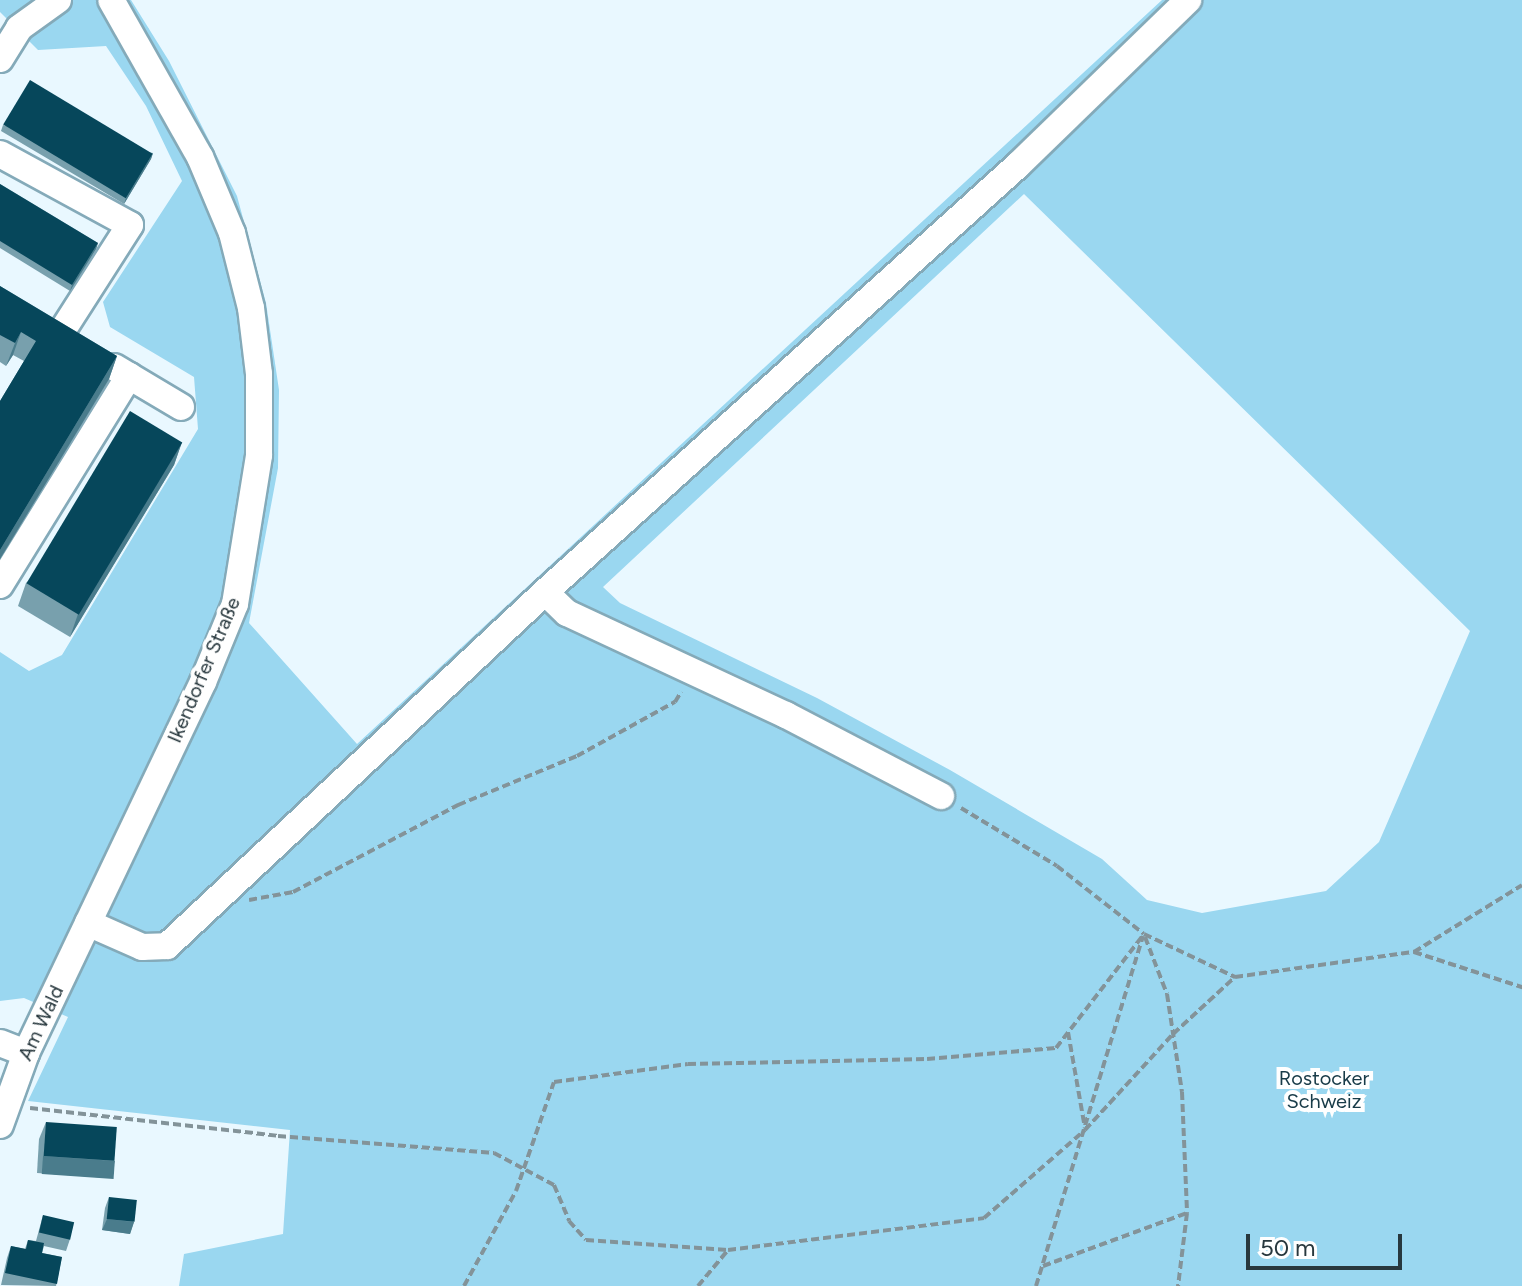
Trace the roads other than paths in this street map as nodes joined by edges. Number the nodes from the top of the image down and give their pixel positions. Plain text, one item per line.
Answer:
1 (58, 0) edge
2 (111, 0) edge
3 (1188, 0) edge
4 (0, 59) edge
5 (0, 154) edge
6 (37, 318) edge
7 (61, 333) junction
8 (129, 376) junction
9 (181, 407) dead end
10 (0, 585) edge
11 (545, 592) junction
12 (941, 796) road end
13 (88, 923) junction
14 (0, 1043) edge
15 (26, 1053) junction
16 (3, 1115) edge

1 - 4 street
2 - 13 street, Ikendorfer Straße
3 - 11 street
5 - 7 street
6 - 7 street
7 - 8 street
8 - 9 street
8 - 10 street
11 - 12 street
11 - 13 street
13 - 15 street, Am Wald
14 - 15 street
15 - 16 street, Am Wald

